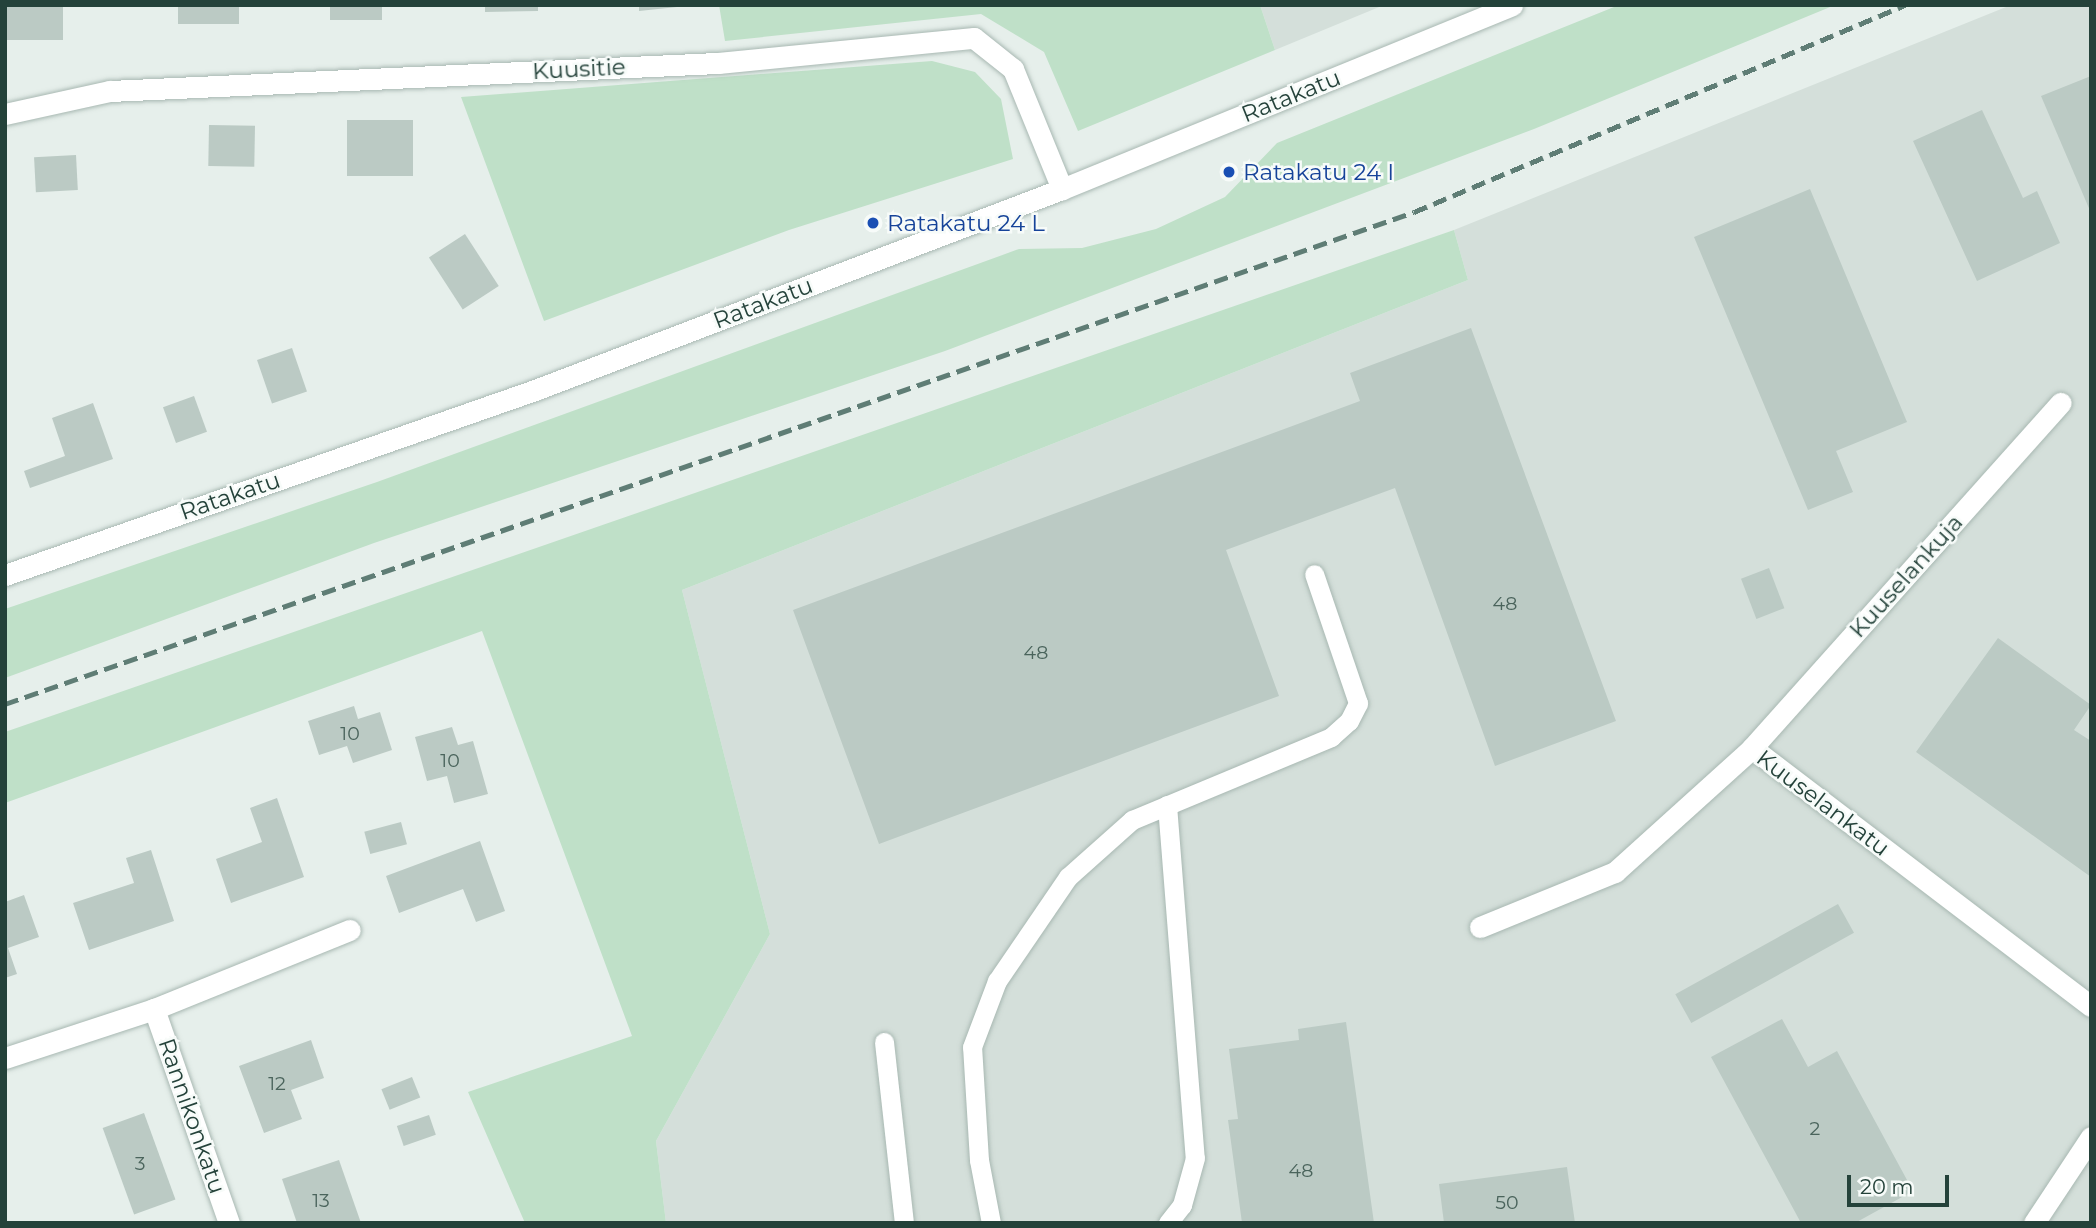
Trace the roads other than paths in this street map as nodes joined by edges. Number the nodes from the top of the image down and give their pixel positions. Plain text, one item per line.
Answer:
1 (1512, 5) edge
2 (5, 114) edge
3 (1062, 189) junction
4 (2061, 403) dead end
5 (1314, 574) dead end
6 (5, 575) edge
7 (1752, 748) junction
8 (1167, 806) junction
9 (1480, 927) dead end
10 (350, 930) dead end
11 (2091, 1006) edge
12 (154, 1009) junction
13 (884, 1042) dead end
14 (5, 1058) edge
15 (2091, 1137) edge
16 (229, 1223) edge
17 (904, 1223) edge
18 (991, 1223) edge
19 (1168, 1223) edge
20 (2034, 1223) edge

1 - 3 street, Ratakatu
2 - 3 street, Kuusitie
3 - 6 street, Ratakatu
4 - 7 street, Kuuselankuja
5 - 8 lane
7 - 9 street, Kuuselankatu
7 - 11 street, Kuuselankatu
8 - 18 lane
8 - 19 lane
10 - 12 street, Rannikonkatu
12 - 14 street, Rannikonkatu
12 - 16 street, Rannikonkatu
13 - 17 lane
15 - 20 street

